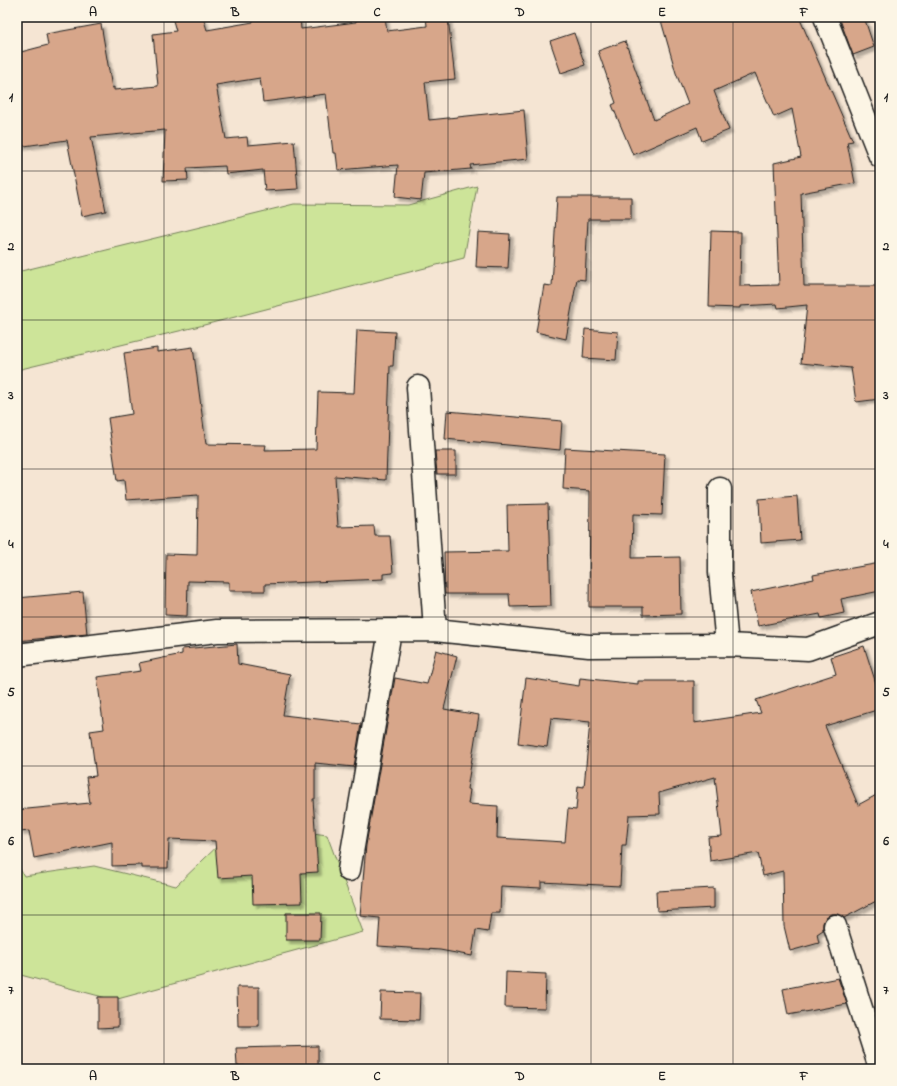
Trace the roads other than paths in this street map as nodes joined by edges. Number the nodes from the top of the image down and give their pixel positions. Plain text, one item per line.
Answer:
1 (825, 17) edge
2 (880, 156) edge
3 (418, 387) dead end
4 (720, 489) dead end
5 (880, 623) edge
6 (436, 630) junction
7 (390, 631) junction
8 (727, 645) junction
9 (17, 655) edge
10 (349, 870) dead end
11 (835, 926) dead end
12 (880, 1068) edge

1 - 2 street
3 - 6 street
4 - 8 street
5 - 8 street
6 - 7 street
6 - 8 street
7 - 9 street
7 - 10 street
11 - 12 street

